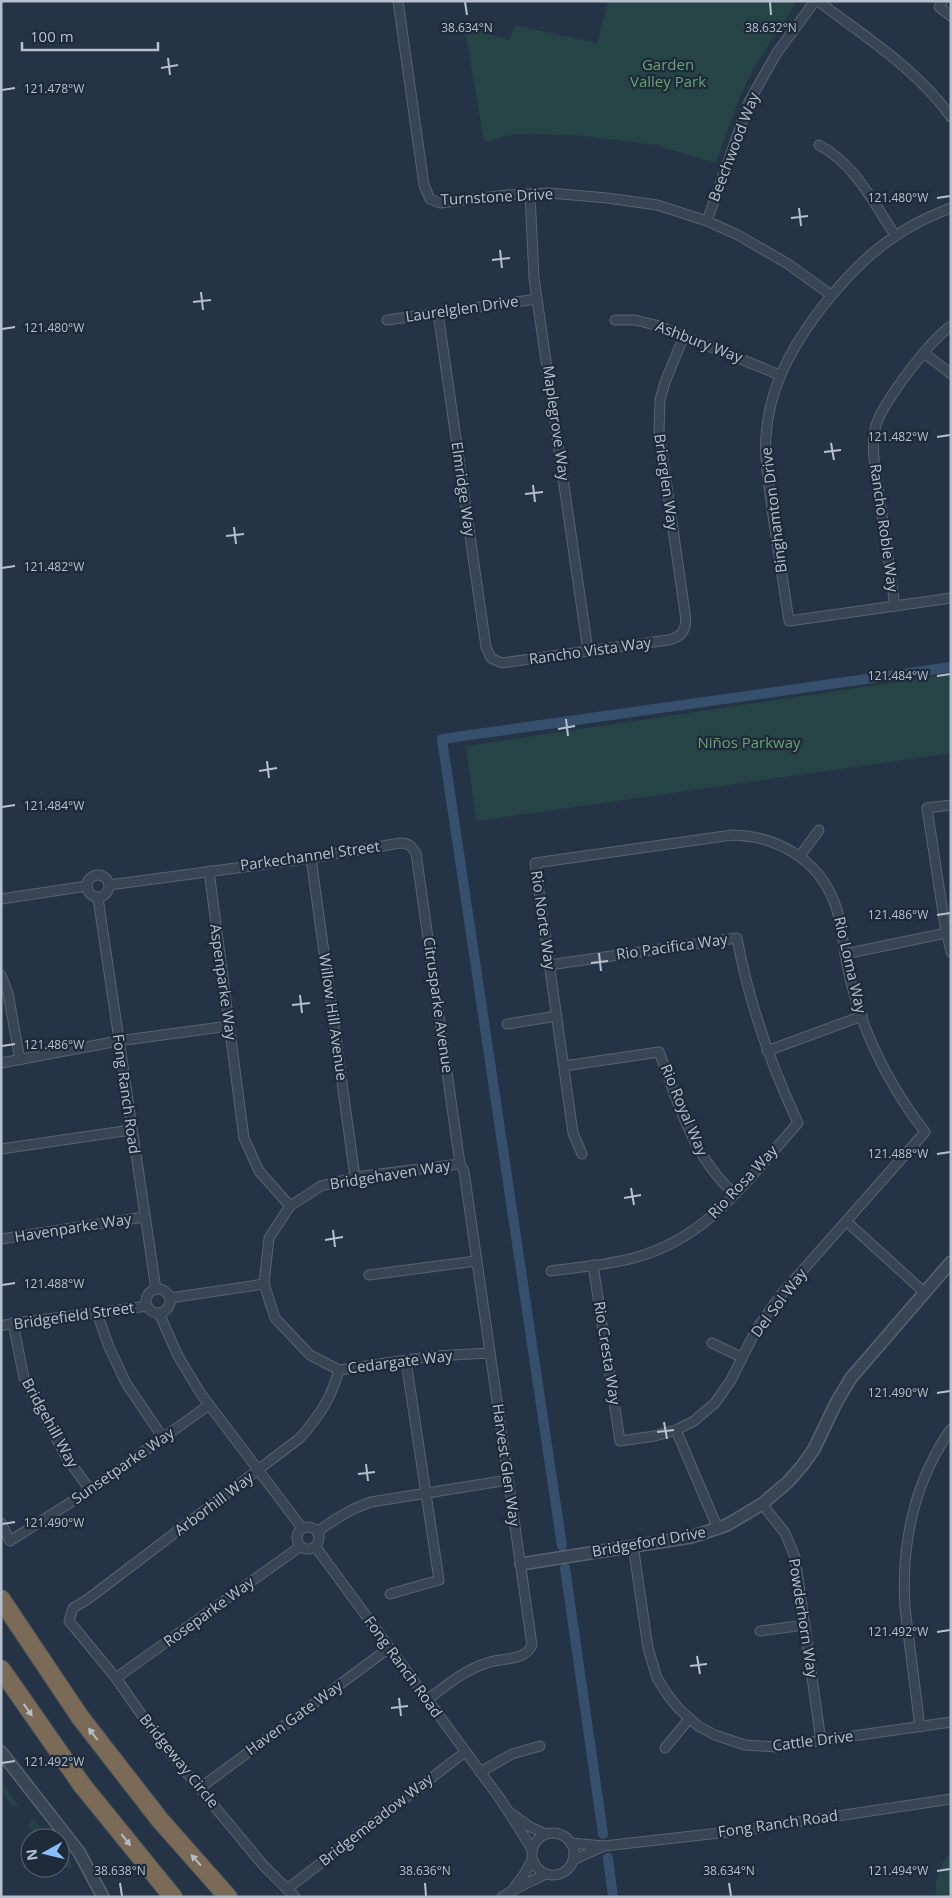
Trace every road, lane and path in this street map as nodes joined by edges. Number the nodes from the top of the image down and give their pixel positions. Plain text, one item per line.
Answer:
1 (398, 1) edge
2 (817, 1) edge
3 (943, 1) edge
4 (951, 16) edge
5 (951, 117) edge
6 (819, 145) dead end
7 (530, 194) junction
8 (951, 208) edge
9 (707, 221) junction
10 (895, 235) junction
11 (831, 295) junction
12 (537, 299) junction
13 (438, 313) junction
14 (387, 320) dead end
15 (615, 320) dead end
16 (951, 326) edge
17 (684, 336) junction
18 (924, 353) junction
19 (780, 374) junction
20 (951, 374) edge
21 (951, 598) edge
22 (895, 606) junction
23 (683, 632) joint
24 (588, 651) junction
25 (496, 662) joint
26 (951, 805) edge
27 (819, 830) dead end
28 (411, 846) joint
29 (800, 856) junction
30 (311, 858) junction
31 (208, 871) junction
32 (109, 885) junction
33 (87, 886) junction
34 (98, 898) junction
35 (1, 899) edge
36 (946, 933) junction
37 (951, 952) edge
38 (845, 954) junction
39 (549, 965) junction
40 (1, 975) edge
41 (557, 1016) junction
42 (862, 1016) junction
43 (506, 1024) dead end
44 (229, 1026) junction
45 (118, 1041) junction
46 (767, 1051) junction
47 (20, 1060) junction
48 (1, 1063) edge
49 (564, 1066) junction
50 (131, 1130) junction
51 (925, 1132) joint
52 (1, 1149) edge
53 (582, 1154) dead end
54 (460, 1164) junction
55 (356, 1177) junction
56 (735, 1194) junction
57 (290, 1206) junction
58 (144, 1217) junction
59 (846, 1222) junction
60 (1, 1239) edge
61 (476, 1261) junction
62 (951, 1262) edge
63 (593, 1264) junction
64 (551, 1271) dead end
65 (369, 1275) dead end
66 (264, 1284) junction
67 (156, 1290) junction
68 (924, 1292) junction
69 (170, 1298) junction
70 (147, 1306) junction
71 (159, 1313) junction
72 (97, 1314) junction
73 (13, 1323) junction
74 (1, 1326) edge
75 (712, 1343) dead end
76 (490, 1353) junction
77 (741, 1357) junction
78 (406, 1361) junction
79 (339, 1370) junction
80 (209, 1405) junction
81 (951, 1429) edge
82 (676, 1430) junction
83 (163, 1438) junction
84 (620, 1441) joint
85 (258, 1471) junction
86 (508, 1480) junction
87 (90, 1490) junction
88 (428, 1494) junction
89 (762, 1504) junction
90 (1, 1523) edge
91 (302, 1528) junction
92 (718, 1529) junction
93 (317, 1532) junction
94 (633, 1545) junction
95 (301, 1546) junction
96 (315, 1546) junction
97 (521, 1564) junction
98 (390, 1594) dead end
99 (1, 1599) edge
100 (69, 1621) joint
101 (805, 1625) junction
102 (760, 1631) dead end
103 (389, 1648) junction
104 (1, 1669) edge
105 (116, 1678) junction
106 (427, 1700) junction
107 (689, 1719) junction
108 (951, 1722) edge
109 (920, 1727) junction
110 (821, 1741) junction
111 (540, 1746) dead end
112 (665, 1748) dead end
113 (1, 1752) edge
114 (465, 1752) junction
115 (480, 1772) junction
116 (200, 1788) junction
117 (951, 1798) edge
118 (508, 1811) junction
119 (546, 1834) junction
120 (571, 1843) junction
121 (604, 1846) junction
122 (532, 1849) junction
123 (532, 1860) junction
124 (573, 1860) junction
125 (544, 1875) junction
126 (514, 1888) junction
127 (287, 1889) junction
128 (103, 1897) edge
129 (173, 1897) edge
130 (228, 1897) edge
131 (295, 1897) edge
132 (502, 1897) edge

1 - 7 street, Turnstone Drive
2 - 5 street
2 - 9 street, Beechwood Way
3 - 4 street
6 - 10 street
7 - 9 street, Turnstone Drive
7 - 12 street, Maplegrove Way
8 - 10 street, Binghamton Drive
9 - 11 street, Turnstone Drive
10 - 11 street, Binghamton Drive
11 - 19 street, Binghamton Drive
12 - 13 street, Laurelglen Drive
12 - 24 street, Maplegrove Way
13 - 14 street, Laurelglen Drive
13 - 25 street, Elmridge Way
15 - 17 street, Ashbury Way
16 - 18 street, Rancho Roble Way
17 - 19 street, Ashbury Way
17 - 23 street, Brierglen Way
18 - 20 street
18 - 22 street, Rancho Roble Way
19 - 22 street, Binghamton Drive
21 - 22 street
23 - 24 street, Rancho Vista Way
24 - 25 street, Rancho Vista Way
26 - 36 street
27 - 29 street
28 - 30 street, Parkechannel Street
28 - 54 street, Citrusparke Avenue
29 - 38 street, Rio Loma Way
29 - 39 street, Rio Norte Way
30 - 31 street, Parkechannel Street
30 - 55 street, Willow Hill Avenue
31 - 32 street
31 - 44 street, Aspenparke Way
32 - 33 street
32 - 34 street
33 - 34 street
33 - 35 street
34 - 45 street, Fong Ranch Road
36 - 37 street
36 - 38 street
38 - 42 street, Rio Loma Way
39 - 41 street, Rio Norte Way
39 - 46 street, Rio Pacifica Way
40 - 47 street
41 - 43 street
41 - 49 street, Rio Norte Way
42 - 46 street
42 - 51 street, Rio Loma Way
44 - 45 street
44 - 57 street, Aspenparke Way
45 - 47 street
45 - 50 street, Fong Ranch Road
46 - 56 street, Rio Rosa Way
47 - 48 street
49 - 53 street, Rio Norte Way
49 - 56 street, Rio Royal Way
50 - 52 street
50 - 58 street, Fong Ranch Road
51 - 59 street, Del Sol Way
54 - 55 street, Bridgehaven Way
54 - 61 street, Harvest Glen Way
55 - 57 street, Bridgehaven Way
56 - 63 street, Rio Rosa Way
57 - 66 street, Bridgehaven Way
58 - 60 street, Havenparke Way
58 - 67 street, Fong Ranch Road
59 - 68 street
59 - 77 street, Del Sol Way
61 - 65 street
61 - 76 street, Harvest Glen Way
62 - 68 street, Bridgeford Drive
63 - 64 street, Rio Rosa Way
63 - 84 street, Rio Cresta Way
66 - 69 street
66 - 79 street, Cedargate Way
67 - 69 street
67 - 70 street
68 - 89 street, Bridgeford Drive
69 - 71 street
70 - 71 street
70 - 72 street, Bridgefield Street
71 - 80 street
72 - 73 street, Bridgefield Street
72 - 83 street
73 - 74 street, Bridgefield Street
73 - 87 street, Bridgehill Way
75 - 77 street
76 - 78 street, Cedargate Way
76 - 86 street, Harvest Glen Way
77 - 82 street, Del Sol Way
78 - 79 street, Cedargate Way
78 - 88 street
79 - 85 street, Arborhill Way
80 - 83 street, Sunsetparke Way
80 - 85 street
81 - 109 street
82 - 84 street, Del Sol Way
82 - 92 street
83 - 87 street, Sunsetparke Way
85 - 91 street
85 - 100 street, Arborhill Way
86 - 88 street
86 - 97 street, Harvest Glen Way
87 - 90 street, Sunsetparke Way
88 - 93 street
88 - 98 street
89 - 92 street, Bridgeford Drive
89 - 101 street, Powderhorn Way
91 - 93 street
91 - 95 street
92 - 94 street, Bridgeford Drive
93 - 96 street
94 - 97 street, Bridgeford Drive
94 - 107 street, Cattle Drive
95 - 96 street
95 - 105 street, Roseparke Way
96 - 103 street, Fong Ranch Road
97 - 106 street, Harvest Glen Way
130 -> 99 highway
100 - 105 street, Bridgeway Circle
101 - 102 street
101 - 110 street, Powderhorn Way
103 - 106 street, Fong Ranch Road
103 - 116 street, Haven Gate Way
104 -> 129 highway
105 - 116 street, Bridgeway Circle
106 - 114 street, Fong Ranch Road
107 - 110 street, Cattle Drive
107 - 112 street
108 - 109 street, Cattle Drive
109 - 110 street, Cattle Drive
111 - 115 street
113 - 128 street
114 - 115 street, Fong Ranch Road
114 - 127 street, Bridgemeadow Way
115 - 118 street, Fong Ranch Road
116 - 127 street, Bridgeway Circle
117 - 121 street, Fong Ranch Road
118 - 119 street, Fong Ranch Road
118 - 122 street, Fong Ranch Road
119 - 120 street
119 - 122 street
120 - 121 street, Fong Ranch Road
120 - 124 street
121 - 124 street, Fong Ranch Road
122 - 123 street
123 - 125 street
123 - 126 street
124 - 125 street
125 - 126 street
126 - 132 street
127 - 131 street, Bridgeway Circle

